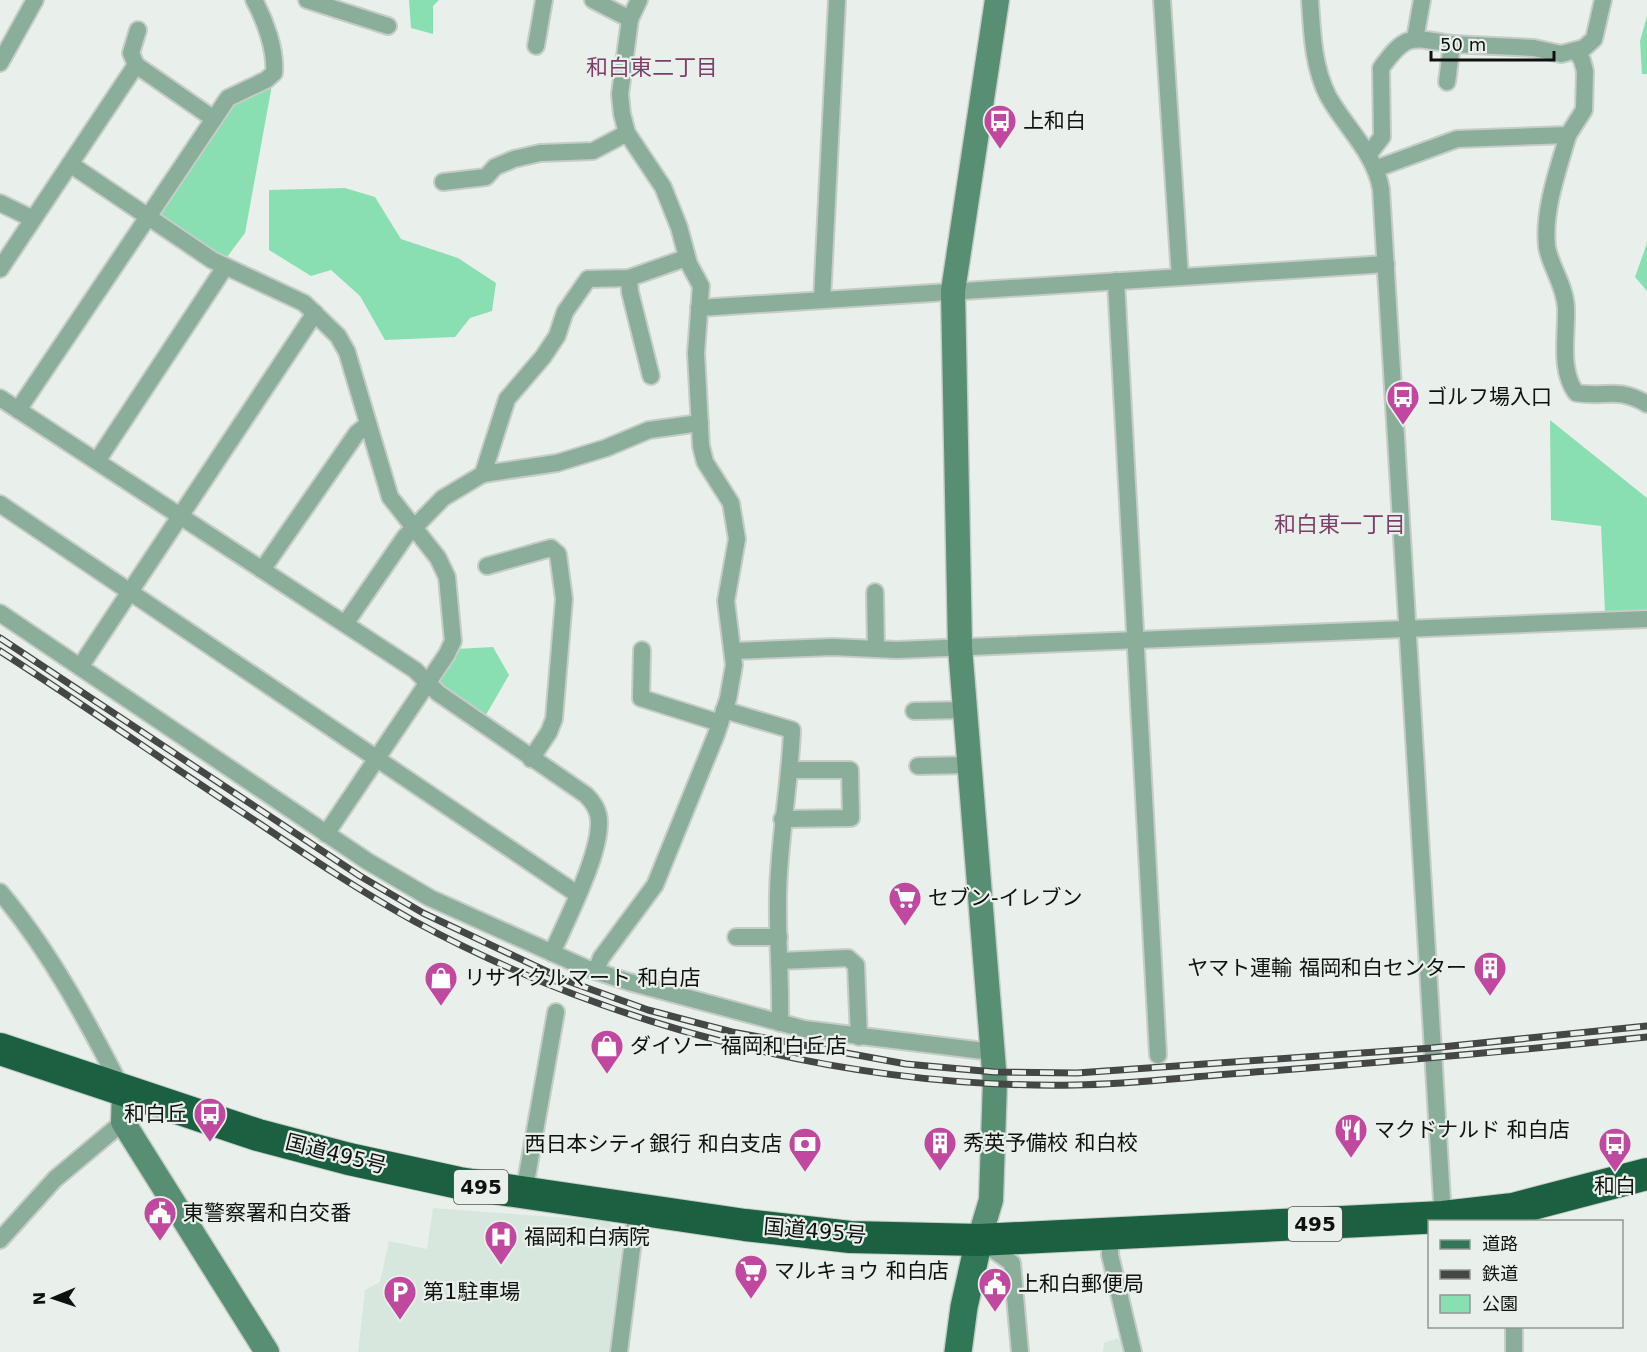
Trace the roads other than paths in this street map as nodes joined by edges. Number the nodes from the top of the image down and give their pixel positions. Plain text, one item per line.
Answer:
1 (35, 0) edge
2 (307, 0) edge
3 (544, 0) edge
4 (593, 0) edge
5 (639, 0) edge
6 (837, 0) edge
7 (997, 0) edge
8 (1162, 0) edge
9 (1310, 0) edge
10 (1422, 0) edge
11 (1603, 0) edge
12 (258, 2) edge
13 (630, 19) junction
14 (388, 26) dead end
15 (138, 30) dead end
16 (1415, 39) junction
17 (1452, 44) junction
18 (536, 46) dead end
19 (1576, 51) junction
20 (0, 63) edge
21 (136, 65) junction
22 (1447, 82) dead end
23 (214, 119) junction
24 (627, 133) junction
25 (1568, 135) junction
26 (1372, 162) junction
27 (70, 164) junction
28 (443, 182) dead end
29 (0, 203) edge
30 (148, 217) junction
31 (33, 219) junction
32 (686, 258) junction
33 (1386, 264) junction
34 (225, 267) junction
35 (0, 269) edge
36 (1180, 277) junction
37 (629, 278) junction
38 (1116, 281) junction
39 (953, 291) junction
40 (822, 300) junction
41 (699, 308) junction
42 (315, 313) junction
43 (651, 376) dead end
44 (0, 398) edge
45 (1647, 404) edge
46 (18, 410) junction
47 (700, 423) junction
48 (367, 425) junction
49 (97, 461) junction
50 (483, 474) junction
51 (0, 504) edge
52 (180, 516) junction
53 (414, 528) junction
54 (487, 566) dead end
55 (262, 570) junction
56 (130, 591) junction
57 (875, 592) dead end
58 (0, 614) edge
59 (1647, 619) edge
60 (345, 624) junction
61 (1408, 629) junction
62 (1136, 640) junction
63 (960, 647) junction
64 (876, 648) junction
65 (642, 650) dead end
66 (732, 651) junction
67 (80, 667) junction
68 (429, 682) junction
69 (965, 710) junction
70 (914, 711) dead end
71 (722, 716) junction
72 (377, 758) junction
73 (531, 759) junction
74 (969, 765) junction
75 (918, 766) dead end
76 (790, 770) junction
77 (782, 819) junction
78 (326, 834) junction
79 (0, 892) edge
80 (577, 894) junction
81 (736, 937) dead end
82 (779, 937) junction
83 (552, 953) junction
84 (779, 961) junction
85 (596, 971) junction
86 (556, 1012) dead end
87 (780, 1023) junction
88 (859, 1036) junction
89 (0, 1049) edge
90 (992, 1052) junction
91 (1158, 1055) dead end
92 (124, 1107) junction
93 (1647, 1174) edge
94 (524, 1193) junction
95 (637, 1209) junction
96 (1514, 1215) edge
97 (1443, 1217) junction
98 (1110, 1234) junction
99 (0, 1240) edge
100 (979, 1240) junction
101 (1514, 1328) edge
102 (267, 1352) edge
103 (619, 1352) edge
104 (958, 1352) edge
105 (1020, 1352) edge
106 (1133, 1352) edge
107 (1514, 1352) edge

1 - 20 street
2 - 14 street
3 - 18 street
4 - 13 street
5 - 13 street
6 - 40 street
7 - 39 street
8 - 36 street
9 - 26 street
10 - 16 street
11 - 19 street
12 - 23 street
13 - 24 street
15 - 21 street
16 - 17 street
16 - 26 street
17 - 19 street
17 - 22 street
19 - 25 street
21 - 23 street
21 - 27 street
23 - 30 street
24 - 28 street
24 - 32 street
25 - 26 street
25 - 45 street
26 - 33 street
27 - 30 street
27 - 31 street
29 - 31 street
30 - 34 street
30 - 46 street
31 - 35 street
32 - 37 street
32 - 41 street
33 - 36 street
33 - 61 street
34 - 42 street
34 - 49 street
36 - 38 street
37 - 43 street
37 - 50 street
38 - 39 street
38 - 62 street
39 - 40 street
39 - 63 street
40 - 41 street
41 - 47 street
42 - 48 street
42 - 52 street
44 - 46 street
46 - 49 street
47 - 50 street
47 - 66 street
48 - 53 street
48 - 55 street
49 - 52 street
50 - 53 street
51 - 56 street
52 - 55 street
52 - 56 street
53 - 60 street
53 - 68 street
54 - 73 street
55 - 60 street
56 - 67 street
56 - 72 street
57 - 64 street
58 - 67 street
59 - 61 street
60 - 68 street
61 - 62 street
61 - 97 street
62 - 63 street
62 - 91 street
63 - 64 street
63 - 69 street
64 - 66 street
65 - 71 street
66 - 71 street
67 - 78 street
68 - 72 street
68 - 73 street
69 - 70 street
69 - 74 street
71 - 76 street
71 - 85 street
72 - 78 street
72 - 80 street
73 - 80 street
74 - 75 street
74 - 90 street
76 - 77 street
76 - 77 street
77 - 82 street
78 - 83 street
79 - 92 street
80 - 83 street
81 - 82 street
82 - 84 street
83 - 85 street
84 - 87 street
84 - 88 street
85 - 87 street
86 - 94 street
87 - 88 street
88 - 90 street
89 - 92 highway, 国道495号 / 495
90 - 100 street
92 - 94 highway, 国道495号 / 495
92 - 99 street
92 - 102 street
93 - 96 highway, 国道495号 / 495
94 - 95 highway, 国道495号 / 495
95 - 100 highway, 国道495号 / 495
95 - 103 street
96 - 97 highway, 国道495号 / 495
97 - 98 highway, 国道495号 / 495
98 - 100 highway, 国道495号 / 495
98 - 106 street
100 - 104 main road
100 - 105 street
101 - 107 street

